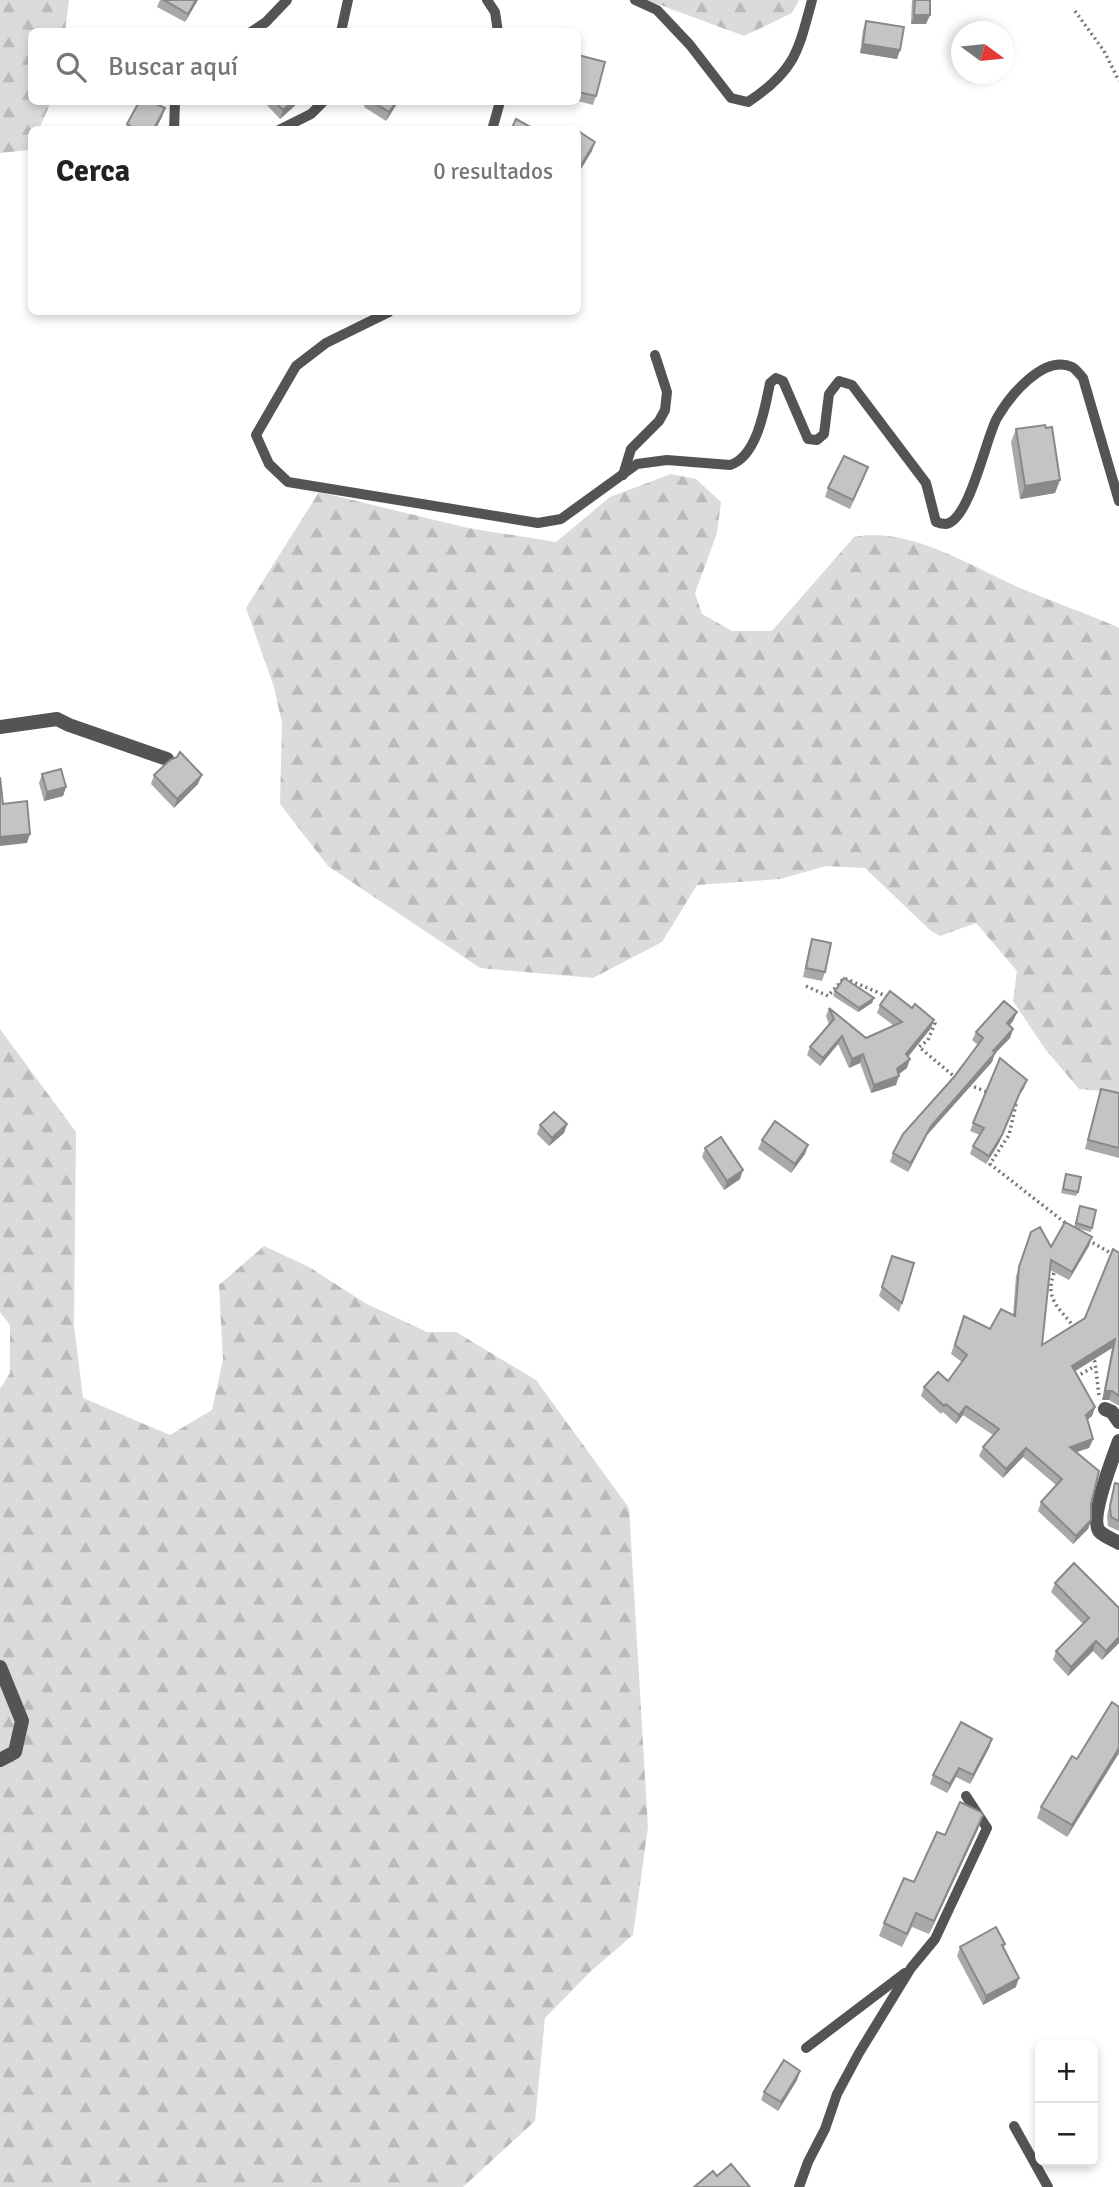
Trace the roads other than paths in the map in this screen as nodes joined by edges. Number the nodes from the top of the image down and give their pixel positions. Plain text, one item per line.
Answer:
1 (287, 0) edge
2 (348, 0) edge
3 (487, 0) edge
4 (635, 0) edge
5 (812, 0) edge
6 (257, 28) edge
7 (342, 28) edge
8 (497, 28) edge
9 (175, 105) edge
10 (320, 105) edge
11 (499, 105) edge
12 (174, 126) edge
13 (287, 126) edge
14 (493, 126) edge
15 (383, 315) edge
16 (655, 355) dead end
17 (623, 476) junction
18 (1119, 501) edge
19 (0, 727) edge
20 (167, 759) edge
21 (1105, 1409) road end
22 (1119, 1422) edge
23 (1119, 1441) edge
24 (1119, 1543) edge
25 (0, 1667) edge
26 (0, 1760) edge
27 (966, 1796) dead end
28 (911, 1968) junction
29 (806, 2048) dead end
30 (1014, 2126) dead end
31 (799, 2187) edge
32 (1048, 2187) edge

1 - 6 lane
2 - 7 lane
3 - 8 lane
4 - 5 lane
9 - 12 lane
10 - 13 lane
11 - 14 lane
15 - 17 lane
16 - 17 lane
17 - 18 lane
19 - 20 street
21 - 22 street
23 - 24 street
25 - 26 street
27 - 28 lane
28 - 29 lane
28 - 31 lane
30 - 32 lane

